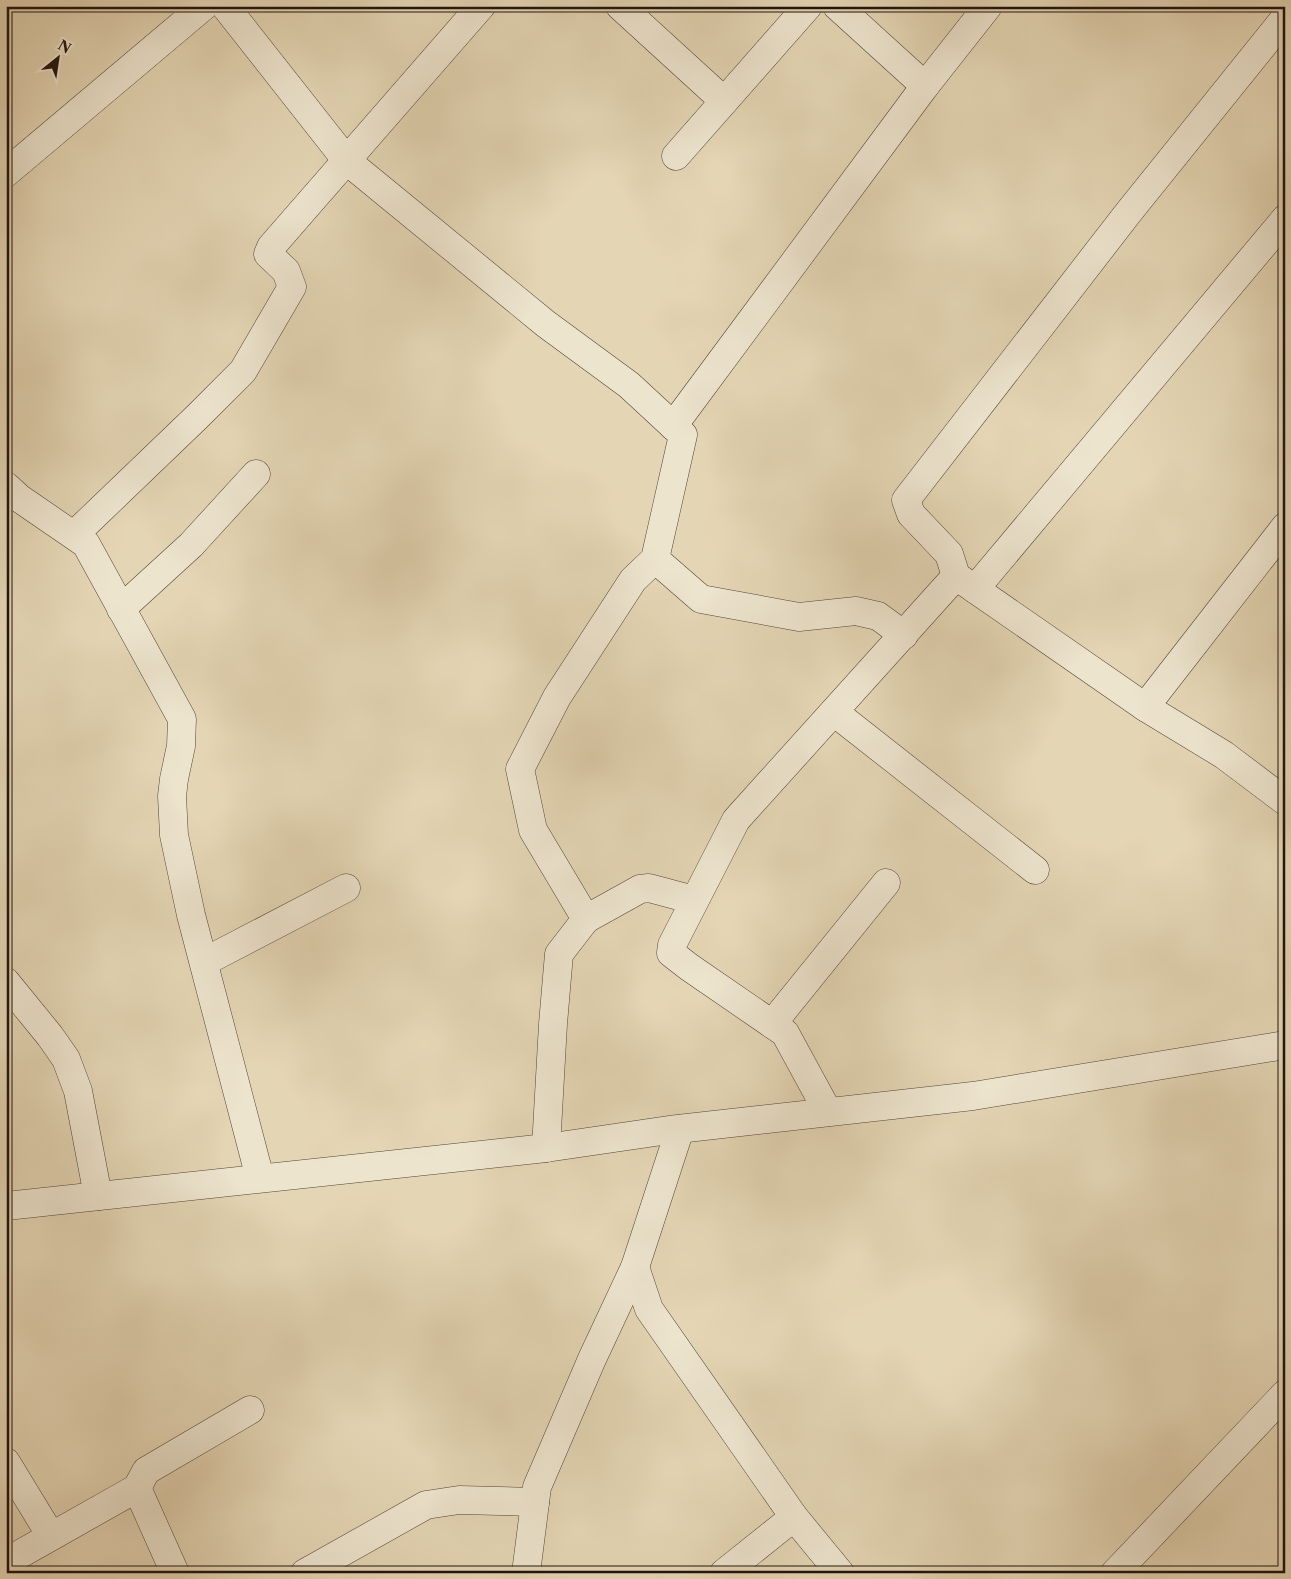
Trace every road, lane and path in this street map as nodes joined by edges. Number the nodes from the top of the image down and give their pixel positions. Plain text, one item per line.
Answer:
1 (204, 6) edge
2 (225, 6) edge
3 (481, 6) edge
4 (620, 6) edge
5 (808, 6) edge
6 (837, 6) edge
7 (988, 6) edge
8 (1285, 18) edge
9 (925, 86) junction
10 (724, 101) junction
11 (676, 156) dead end
12 (347, 161) junction
13 (6, 173) edge
14 (1285, 219) edge
15 (673, 426) junction
16 (256, 474) dead end
17 (6, 486) edge
18 (1285, 527) edge
19 (74, 535) junction
20 (655, 559) junction
21 (966, 582) junction
22 (122, 609) junction
23 (904, 635) junction
24 (1145, 707) junction
25 (834, 712) junction
26 (1285, 801) edge
27 (1035, 870) dead end
28 (886, 883) dead end
29 (346, 888) dead end
30 (694, 900) junction
31 (586, 919) junction
32 (204, 962) junction
33 (6, 982) edge
34 (772, 1024) junction
35 (1285, 1046) edge
36 (828, 1112) junction
37 (680, 1128) junction
38 (546, 1148) junction
39 (260, 1178) junction
40 (98, 1196) junction
41 (6, 1206) edge
42 (635, 1267) junction
43 (1285, 1394) edge
44 (250, 1410) dead end
45 (6, 1462) edge
46 (137, 1488) junction
47 (535, 1502) junction
48 (794, 1518) junction
49 (51, 1536) junction
50 (6, 1562) edge
51 (175, 1573) edge
52 (305, 1573) edge
53 (526, 1573) edge
54 (724, 1573) edge
55 (840, 1573) edge
56 (1115, 1573) edge

1 - 13 street
2 - 12 street
3 - 12 street
4 - 10 street
5 - 10 street
6 - 9 street
7 - 9 street
8 - 21 street
9 - 15 street
10 - 11 street
12 - 15 street
12 - 19 street
14 - 21 street
15 - 20 street
16 - 22 street
17 - 19 street
18 - 24 street
19 - 22 street
20 - 23 street
20 - 31 street
21 - 23 street
21 - 24 street
22 - 32 street
23 - 25 street
24 - 26 street
25 - 27 street
25 - 30 street
28 - 34 street
29 - 32 street
30 - 31 street
30 - 34 street
31 - 38 street
32 - 39 street
33 - 40 street
34 - 36 street
35 - 36 street
36 - 37 street
37 - 38 street
37 - 42 street
38 - 39 street
39 - 40 street
40 - 41 street
42 - 47 street
42 - 48 street
43 - 56 street
44 - 46 street
45 - 49 street
46 - 49 street
46 - 51 street
47 - 52 street
47 - 53 street
48 - 54 street
48 - 55 street
49 - 50 street

